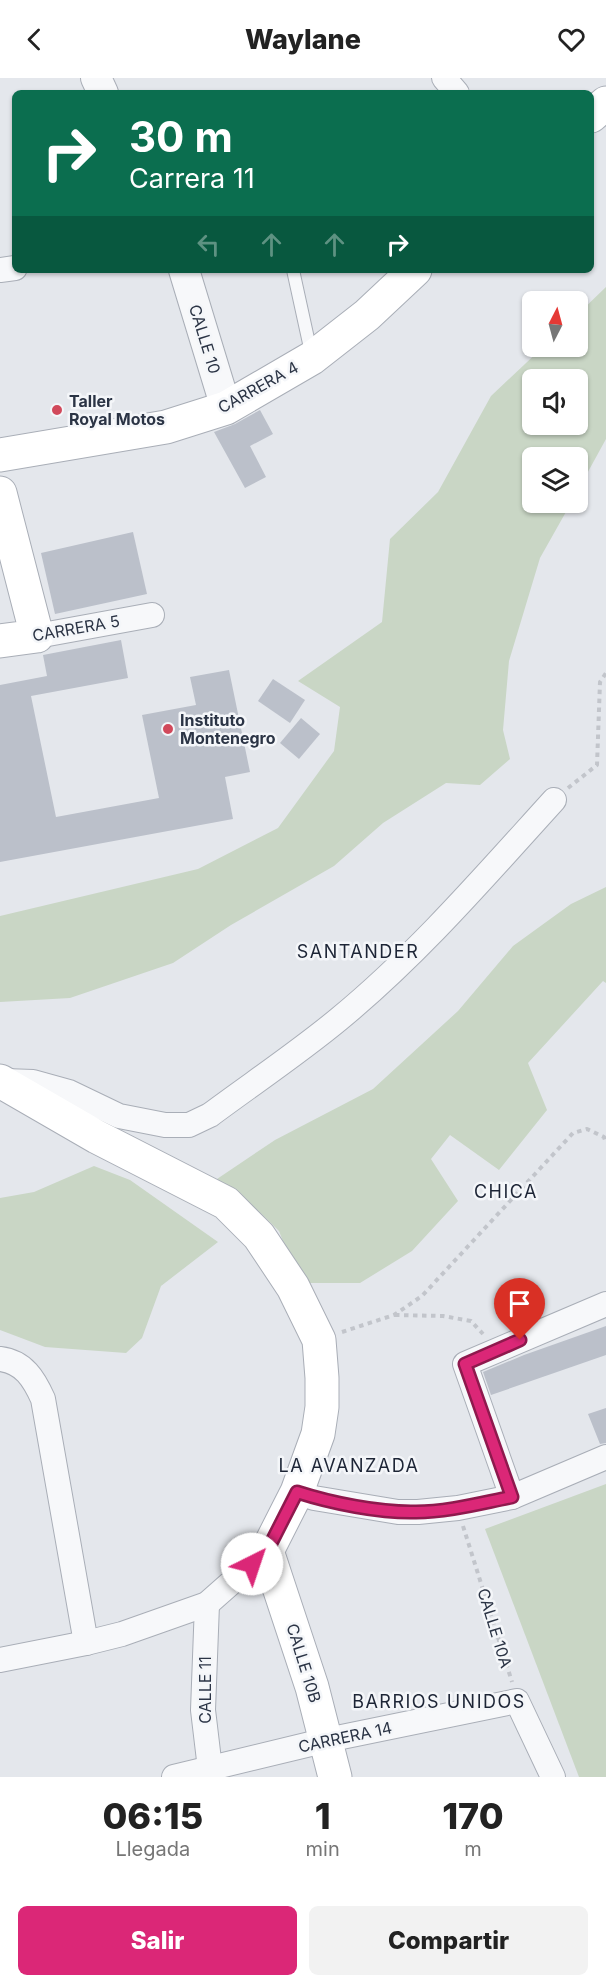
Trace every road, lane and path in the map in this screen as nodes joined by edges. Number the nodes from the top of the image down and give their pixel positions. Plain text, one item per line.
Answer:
1 (444, 78) edge
2 (454, 90) edge
3 (606, 103) edge
4 (594, 113) edge
5 (185, 273) edge
6 (294, 273) edge
7 (412, 273) edge
8 (312, 358) junction
9 (226, 408) junction
10 (0, 455) edge
11 (0, 493) edge
12 (152, 615) dead end
13 (36, 636) junction
14 (0, 641) edge
15 (606, 673) edge
16 (554, 800) joint
17 (0, 1081) edge
18 (606, 1143) edge
19 (606, 1304) edge
20 (394, 1315) junction
21 (319, 1340) junction
22 (498, 1349) junction
23 (0, 1359) edge
24 (606, 1457) edge
25 (297, 1492) junction
26 (512, 1497) junction
27 (458, 1508) junction
28 (267, 1551) junction
29 (207, 1604) junction
30 (86, 1644) junction
31 (0, 1658) edge
32 (517, 1701) junction
33 (327, 1740) junction
34 (210, 1773) edge
35 (174, 1777) edge
36 (335, 1777) edge
37 (553, 1777) edge

1 - 2 street
3 - 4 main road
5 - 9 street, CALLE 10
6 - 8 lane
7 - 8 main road, CARRERA 4
8 - 9 main road, CARRERA 4
9 - 10 main road, CARRERA 4
11 - 13 main road
12 - 13 street, CARRERA 5
13 - 14 main road, CARRERA 5
15 - 16 path
16 - 17 street
17 - 21 main road
18 - 20 path
19 - 22 street
20 - 21 path
20 - 22 path
21 - 25 main road
22 - 26 street
23 - 30 street
24 - 26 street
25 - 27 street
25 - 28 main road
26 - 27 street
27 - 32 path, CALLE 10A
28 - 29 street
28 - 33 main road, CALLE 10B
29 - 30 street
29 - 34 street, CALLE 11
30 - 31 street
32 - 33 street, CARRERA 14
32 - 37 street
33 - 34 street, CARRERA 14
33 - 36 main road, CALLE 10B
34 - 35 street, CARRERA 14

